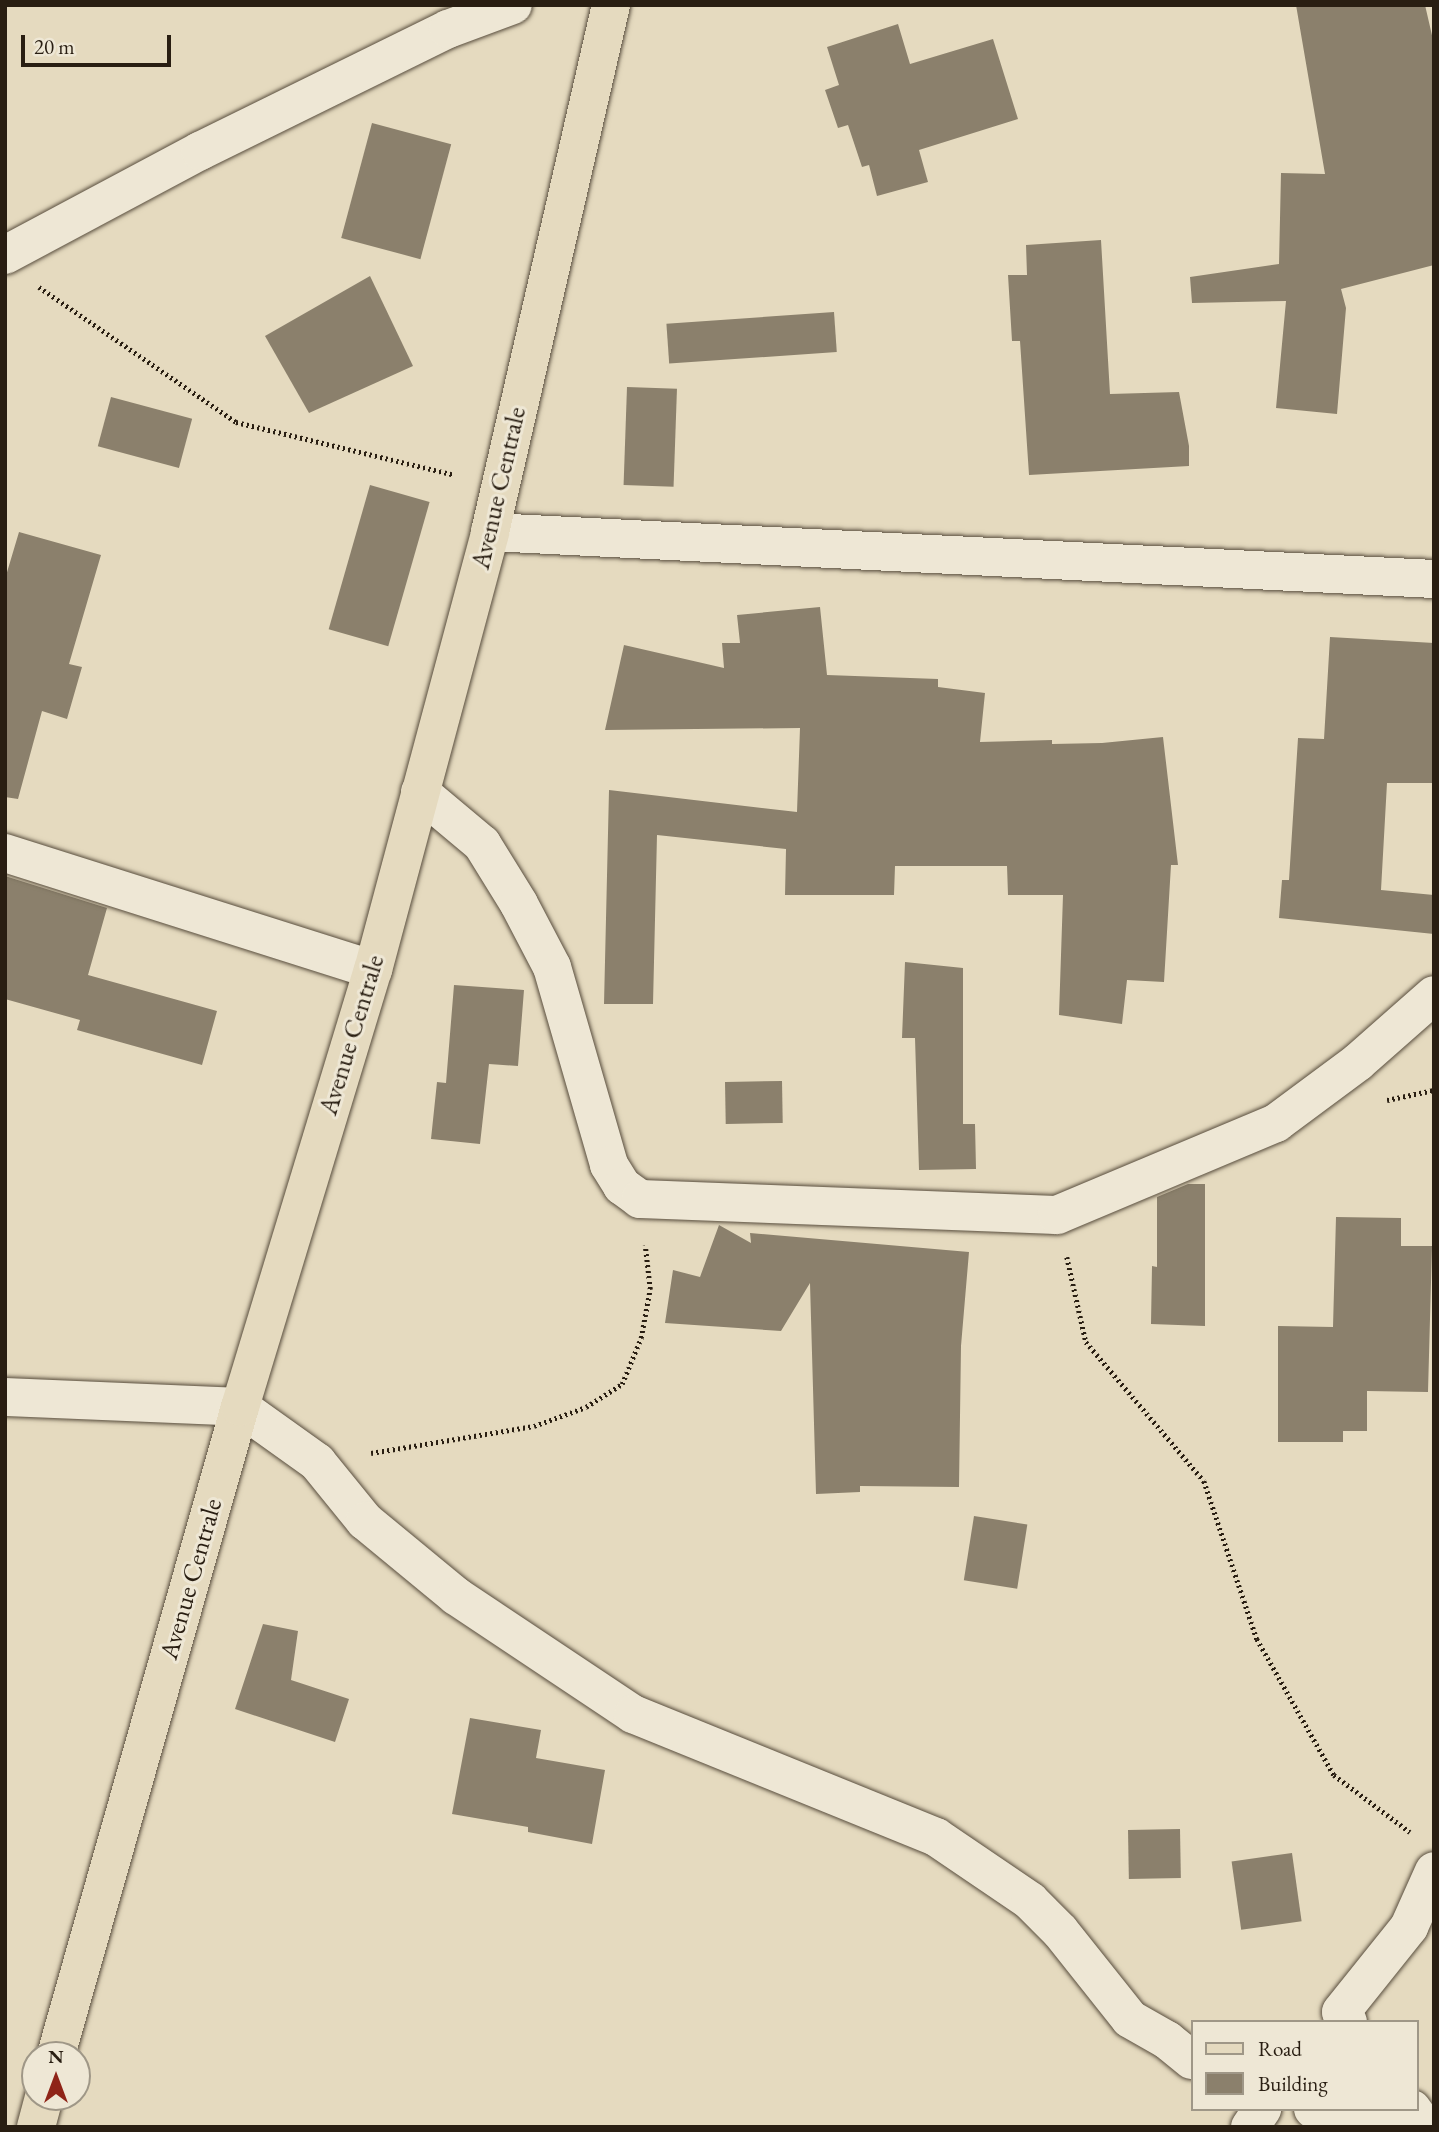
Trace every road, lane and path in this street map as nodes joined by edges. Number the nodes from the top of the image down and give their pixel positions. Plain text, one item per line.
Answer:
1 (513, 5) edge
2 (611, 5) edge
3 (5, 255) edge
4 (38, 286) dead end
5 (500, 485) junction
6 (490, 531) junction
7 (1434, 579) edge
8 (420, 792) junction
9 (5, 853) edge
10 (373, 970) junction
11 (1434, 995) edge
12 (640, 1199) junction
13 (1057, 1215) junction
14 (5, 1397) edge
15 (240, 1407) junction
16 (317, 1462) junction
17 (1412, 1832) dead end
18 (1434, 1871) edge
19 (1341, 2018) edge
20 (60, 2041) edge
21 (1190, 2058) edge
22 (1261, 2111) edge
23 (1322, 2111) edge
24 (1413, 2111) edge
25 (1250, 2127) edge
26 (1390, 2127) edge
27 (1425, 2127) edge

1 - 3 street
2 - 5 main road, Avenue Centrale
4 - 5 path
5 - 6 main road, Avenue Centrale
6 - 7 street
6 - 8 main road, Avenue Centrale
8 - 10 main road, Avenue Centrale
8 - 12 street
9 - 10 street
10 - 15 main road, Avenue Centrale
11 - 13 street
12 - 13 street
12 - 16 path
13 - 17 path
14 - 15 street
15 - 16 street
15 - 20 main road, Avenue Centrale
16 - 21 street
18 - 19 street
22 - 25 street
23 - 26 street
24 - 27 street

